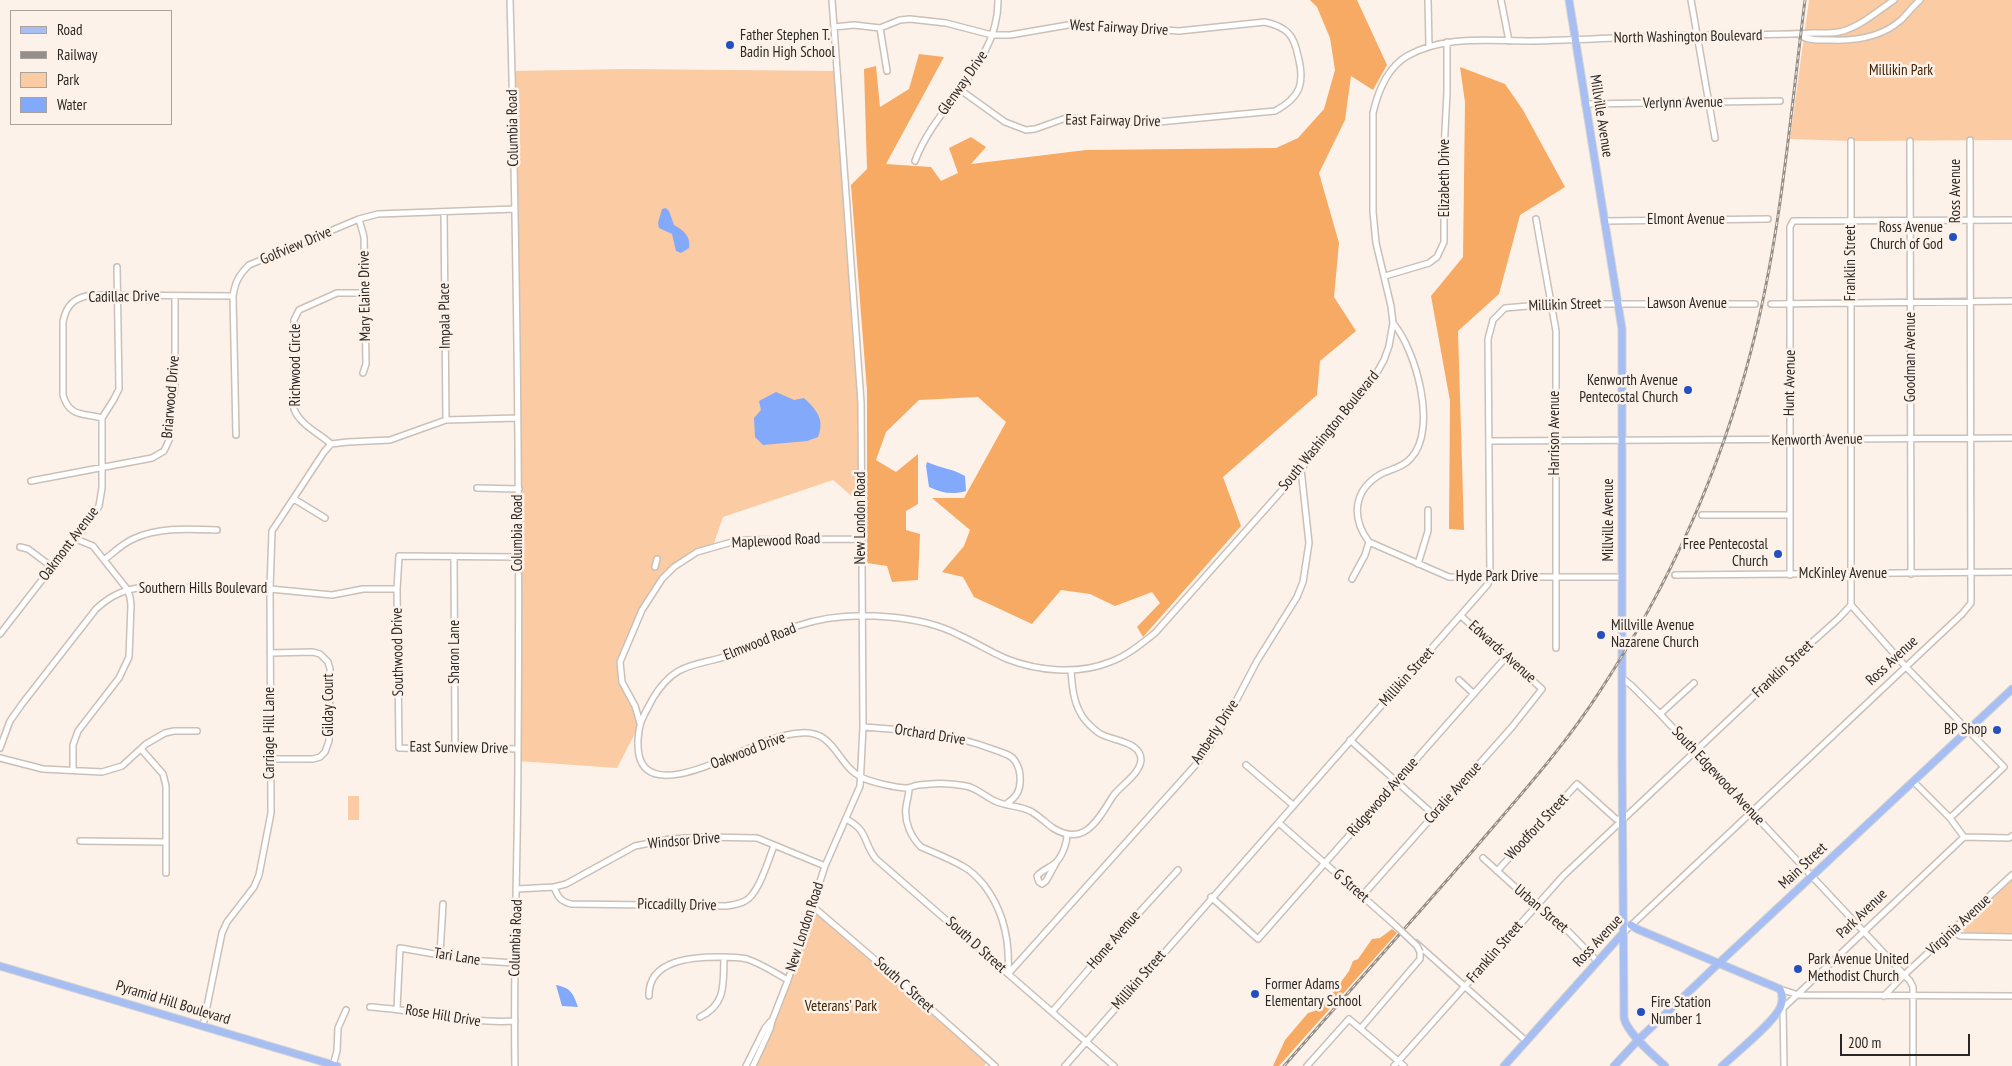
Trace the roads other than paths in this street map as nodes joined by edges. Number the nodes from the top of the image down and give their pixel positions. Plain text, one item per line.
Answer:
1 (510, 0) edge
2 (832, 0) edge
3 (998, 0) edge
4 (1428, 0) edge
5 (1501, 0) edge
6 (1569, 0) edge
7 (1691, 0) edge
8 (1894, 0) edge
9 (1920, 0) edge
10 (834, 27) junction
11 (880, 28) junction
12 (992, 35) junction
13 (1697, 35) junction
14 (1800, 35) junction
15 (1575, 39) junction
16 (1509, 41) junction
17 (1447, 42) junction
18 (1429, 46) junction
19 (1299, 58) joint
20 (887, 72) dead end
21 (959, 90) junction
22 (1780, 101) dead end
23 (1708, 102) junction
24 (1585, 104) junction
25 (1715, 138) dead end
26 (1970, 140) dead end
27 (1851, 141) dead end
28 (1910, 141) dead end
29 (915, 161) dead end
30 (515, 209) junction
31 (444, 213) junction
32 (360, 219) junction
33 (1536, 219) dead end
34 (1768, 219) dead end
35 (1851, 220) junction
36 (1911, 220) junction
37 (1970, 220) junction
38 (2012, 220) edge
39 (1605, 221) junction
40 (117, 267) dead end
41 (1385, 276) junction
42 (364, 293) junction
43 (116, 295) junction
44 (175, 296) junction
45 (233, 296) junction
46 (1971, 301) junction
47 (2012, 301) edge
48 (1851, 302) junction
49 (1911, 302) junction
50 (1551, 304) junction
51 (1619, 304) junction
52 (1755, 304) dead end
53 (1771, 304) dead end
54 (1790, 304) junction
55 (1393, 323) junction
56 (363, 373) dead end
57 (102, 418) junction
58 (517, 418) junction
59 (446, 420) junction
60 (236, 434) dead end
61 (1971, 438) junction
62 (2012, 438) edge
63 (1911, 439) junction
64 (1789, 440) junction
65 (1850, 440) junction
66 (1490, 441) junction
67 (1555, 441) junction
68 (1622, 441) junction
69 (331, 444) junction
70 (102, 468) junction
71 (1301, 469) junction
72 (31, 481) dead end
73 (477, 488) dead end
74 (519, 489) junction
75 (294, 499) junction
76 (1428, 510) dead end
77 (1702, 515) dead end
78 (1790, 515) junction
79 (325, 518) dead end
80 (217, 530) dead end
81 (76, 539) junction
82 (861, 539) junction
83 (1369, 542) junction
84 (20, 547) dead end
85 (454, 557) junction
86 (518, 557) junction
87 (657, 559) dead end
88 (104, 560) junction
89 (1418, 564) junction
90 (52, 567) junction
91 (655, 567) dead end
92 (2012, 572) edge
93 (1971, 573) junction
94 (1851, 574) junction
95 (1911, 574) junction
96 (1675, 575) dead end
97 (1790, 575) junction
98 (1490, 577) junction
99 (1556, 577) junction
100 (1622, 577) junction
101 (1352, 579) dead end
102 (127, 589) junction
103 (270, 589) junction
104 (397, 589) junction
105 (1851, 605) junction
106 (862, 616) junction
107 (1461, 616) junction
108 (0, 634) edge
109 (1556, 648) dead end
110 (270, 653) junction
111 (1507, 656) junction
112 (1906, 667) junction
113 (1071, 670) junction
114 (1622, 678) junction
115 (1459, 680) dead end
116 (1694, 684) dead end
117 (2012, 688) edge
118 (1542, 689) joint
119 (1474, 694) junction
120 (635, 706) junction
121 (648, 708) junction
122 (1660, 714) junction
123 (640, 724) junction
124 (864, 727) junction
125 (1968, 729) junction
126 (197, 731) dead end
127 (1350, 740) junction
128 (453, 746) junction
129 (0, 748) edge
130 (399, 748) joint
131 (141, 749) junction
132 (518, 749) junction
133 (1695, 752) junction
134 (0, 758) edge
135 (270, 759) junction
136 (1246, 765) dead end
137 (73, 770) junction
138 (862, 778) junction
139 (1396, 782) junction
140 (1914, 782) junction
141 (909, 788) junction
142 (1017, 796) junction
143 (1006, 804) junction
144 (1293, 805) junction
145 (1022, 806) junction
146 (1751, 811) junction
147 (1434, 815) junction
148 (1950, 818) junction
149 (846, 819) junction
150 (1622, 820) junction
151 (1278, 823) junction
152 (1067, 834) junction
153 (2012, 836) edge
154 (1964, 837) junction
155 (80, 841) dead end
156 (165, 842) junction
157 (774, 846) junction
158 (1483, 858) dead end
159 (1056, 863) dead end
160 (1325, 863) junction
161 (825, 866) junction
162 (1178, 870) dead end
163 (1497, 871) junction
164 (166, 873) dead end
165 (2012, 875) edge
166 (1811, 877) junction
167 (554, 887) junction
168 (517, 889) junction
169 (1362, 896) junction
170 (1211, 897) junction
171 (443, 904) dead end
172 (811, 905) junction
173 (1535, 905) junction
174 (1631, 924) junction
175 (1952, 931) junction
176 (1864, 932) junction
177 (1623, 933) junction
178 (2012, 936) edge
179 (1410, 937) dead end
180 (440, 954) junction
181 (724, 957) junction
182 (1597, 961) junction
183 (514, 963) junction
184 (1719, 963) junction
185 (0, 966) edge
186 (1008, 974) junction
187 (1904, 975) junction
188 (788, 980) junction
189 (1464, 987) junction
190 (1780, 989) junction
191 (1798, 995) junction
192 (648, 996) dead end
193 (1884, 996) junction
194 (1913, 996) junction
195 (2012, 996) edge
196 (370, 1007) dead end
197 (397, 1008) junction
198 (1783, 1008) junction
199 (346, 1010) dead end
200 (1052, 1012) junction
201 (1776, 1015) junction
202 (700, 1017) dead end
203 (515, 1021) junction
204 (772, 1021) junction
205 (203, 1026) junction
206 (1361, 1028) junction
207 (1639, 1039) junction
208 (1526, 1041) junction
209 (1086, 1042) junction
210 (1398, 1061) junction
211 (335, 1066) edge
212 (515, 1066) edge
213 (746, 1066) edge
214 (753, 1066) edge
215 (995, 1066) edge
216 (1065, 1066) edge
217 (1114, 1066) edge
218 (1307, 1066) edge
219 (1394, 1066) edge
220 (1404, 1066) edge
221 (1504, 1066) edge
222 (1614, 1066) edge
223 (1666, 1066) edge
224 (1722, 1066) edge
225 (1784, 1066) edge
226 (1913, 1066) edge

1 - 30 street, Columbia Road
2 - 10 street, New London Road
3 - 12 street, Glenway Drive
4 - 18 street
5 - 16 street
6 - 15 main road, Millville Avenue
7 - 13 street
8 - 14 street, North Washington Boulevard
9 - 14 street, North Washington Boulevard
10 - 11 street, West Fairway Drive
10 - 82 street, New London Road
11 - 12 street, West Fairway Drive
11 - 20 street
12 - 19 street, West Fairway Drive
12 - 21 street, Glenway Drive
13 - 14 street, North Washington Boulevard
13 - 15 street, North Washington Boulevard
13 - 23 street
15 - 16 street, South Washington Boulevard
15 - 24 main road, Millville Avenue
16 - 17 street, South Washington Boulevard
17 - 18 street, South Washington Boulevard
17 - 41 street, Elizabeth Drive
18 - 41 street, South Washington Boulevard
19 - 21 street, East Fairway Drive
21 - 29 street, Glenway Drive
22 - 23 street, Verlynn Avenue
23 - 24 street, Verlynn Avenue
23 - 25 street
24 - 39 main road, Millville Avenue
26 - 37 street, Ross Avenue
27 - 35 street, Franklin Street
28 - 36 street, Goodman Avenue
30 - 31 street, Golfview Drive
30 - 58 street, Columbia Road
31 - 32 street, Golfview Drive
31 - 59 street, Impala Place
32 - 42 street, Mary Elaine Drive
32 - 45 street, Golfview Drive
33 - 50 street, Harrison Avenue
34 - 39 street, Elmont Avenue
35 - 36 street
35 - 48 street, Franklin Street
35 - 54 street, Hunt Avenue
36 - 37 street
36 - 49 street, Goodman Avenue
37 - 38 street
37 - 46 street, Ross Avenue
39 - 51 main road, Millville Avenue
40 - 43 street
41 - 55 street, South Washington Boulevard
42 - 56 street, Mary Elaine Drive
42 - 69 street, Richwood Circle
43 - 44 street, Cadillac Drive
43 - 57 street
43 - 57 street, Cadillac Drive
44 - 45 street, Cadillac Drive
44 - 70 street, Briarwood Drive
45 - 60 street, Golfview Drive
46 - 47 street
46 - 49 street
46 - 61 street, Ross Avenue
48 - 49 street
48 - 54 street
48 - 65 street, Franklin Street
49 - 63 street, Goodman Avenue
50 - 51 street, Millikin Street
50 - 66 street, Millikin Street
50 - 67 street, Harrison Avenue
51 - 52 street, Lawson Avenue
51 - 68 main road, Millville Avenue
53 - 54 street
54 - 64 street, Hunt Avenue
55 - 71 street, South Washington Boulevard
55 - 83 street
57 - 70 street, Oakmont Avenue
58 - 59 street
58 - 74 street, Columbia Road
59 - 69 street
61 - 62 street, Kenworth Avenue
61 - 63 street, Kenworth Avenue
61 - 93 street, Ross Avenue
63 - 65 street, Kenworth Avenue
63 - 95 street, Goodman Avenue
64 - 65 street, Kenworth Avenue
64 - 68 street, Kenworth Avenue
64 - 78 street, Hunt Avenue
65 - 94 street, Franklin Street
66 - 67 street, Kenworth Avenue
66 - 98 street, Millikin Street
67 - 68 street, Kenworth Avenue
67 - 99 street, Harrison Avenue
68 - 100 main road, Millville Avenue
69 - 75 street, Carriage Hill Lane
70 - 72 street, Briarwood Drive
70 - 81 street, Oakmont Avenue
71 - 113 street, South Washington Boulevard
71 - 186 street, Amberly Drive
73 - 74 street
74 - 86 street, Columbia Road
75 - 79 street
75 - 103 street, Carriage Hill Lane
76 - 89 street
77 - 78 street
78 - 97 street, Hunt Avenue
80 - 88 street
81 - 88 street
81 - 90 street, Oakmont Avenue
82 - 106 street, New London Road
82 - 120 street, Maplewood Road
83 - 89 street, Hyde Park Drive
83 - 101 street
84 - 90 street
85 - 86 street
85 - 104 street, Southwood Drive
85 - 128 street, Sharon Lane
86 - 132 street, Columbia Road
87 - 91 street
88 - 102 street
89 - 98 street, Hyde Park Drive
90 - 108 street, Oakmont Avenue
92 - 93 street, McKinley Avenue
93 - 95 street, McKinley Avenue
93 - 112 street, Ross Avenue
94 - 95 street, McKinley Avenue
94 - 97 street, McKinley Avenue
94 - 105 street, Franklin Street
96 - 97 street, McKinley Avenue
98 - 99 street, Hyde Park Drive
98 - 107 street, Millikin Street
99 - 100 street, Hyde Park Drive
99 - 109 street, Harrison Avenue
100 - 114 main road, Millville Avenue
102 - 103 street, Southern Hills Boulevard
102 - 129 street, Southern Hills Boulevard
102 - 137 street
103 - 104 street, Southern Hills Boulevard
103 - 110 street, Carriage Hill Lane
104 - 130 street, Southwood Drive
105 - 112 street
105 - 133 street, Franklin Street
106 - 113 street, South Washington Boulevard
106 - 121 street, Elmwood Road
106 - 124 street, New London Road
107 - 111 street, Edwards Avenue
107 - 127 street, Millikin Street
110 - 135 street, Carriage Hill Lane
110 - 135 street, Gilday Court
111 - 118 street, Edwards Avenue
111 - 119 street, Ridgewood Avenue
112 - 125 street
112 - 146 street, Ross Avenue
113 - 152 street
114 - 122 street, South Edgewood Avenue
114 - 150 main road, Millville Avenue
115 - 119 street
116 - 122 street
117 - 125 main road, Main Street
118 - 147 street, Coralie Avenue
119 - 139 street, Ridgewood Avenue
120 - 121 street
120 - 123 street, Maplewood Road
121 - 123 street, Oakwood Drive
122 - 133 street, South Edgewood Avenue
123 - 138 street, Oakwood Drive
124 - 138 street, New London Road
124 - 142 street, Orchard Drive
125 - 140 main road, Main Street
125 - 148 street
126 - 131 street
127 - 139 street
127 - 144 street, Millikin Street
128 - 130 street, East Sunview Drive
128 - 132 street, East Sunview Drive
131 - 137 street
131 - 156 street
132 - 168 street, Columbia Road
133 - 146 street, South Edgewood Avenue
133 - 150 street, Franklin Street
134 - 137 street
135 - 205 street, Carriage Hill Lane
136 - 144 street
138 - 141 street
138 - 149 street, New London Road
139 - 147 street
139 - 160 street, Ridgewood Avenue
140 - 148 street
140 - 166 main road, Main Street
141 - 143 street
141 - 186 street
142 - 143 street
142 - 145 street
143 - 145 street
144 - 151 street, Millikin Street
145 - 152 street
146 - 166 street, South Edgewood Avenue
146 - 174 street, Ross Avenue
147 - 169 street, Coralie Avenue
148 - 154 street
149 - 161 street, New London Road
149 - 186 street, South D Street
150 - 163 street, Woodford Street
150 - 173 street, Franklin Street
150 - 177 main road, Millville Avenue
151 - 160 street, G Street
151 - 170 street, Millikin Street
152 - 159 street
153 - 154 street
154 - 176 street, Park Avenue
155 - 156 street
156 - 164 street
157 - 161 street, Windsor Drive
157 - 167 street, Windsor Drive
157 - 167 street, Piccadilly Drive
158 - 163 street, Urban Street
160 - 169 street, G Street
160 - 170 street, Ridgewood Avenue
161 - 172 street, New London Road
162 - 200 street, Home Avenue
163 - 173 street, Urban Street
165 - 175 street, Virginia Avenue
166 - 176 street, South Edgewood Avenue
166 - 184 main road, Main Street
167 - 168 street, Windsor Drive
168 - 183 street, Columbia Road
169 - 206 street, G Street, bridge
170 - 209 street, Millikin Street
171 - 180 street
172 - 188 street, New London Road
172 - 215 street, South C Street
173 - 182 street, Urban Street
173 - 189 street, Franklin Street
174 - 177 street, Ross Avenue
174 - 184 main road
175 - 178 street
175 - 187 street, Virginia Avenue
176 - 187 street, South Edgewood Avenue
176 - 191 street, Park Avenue
177 - 182 main road, Ross Avenue
177 - 207 main road, Millville Avenue
179 - 189 street
180 - 183 street, Tari Lane
180 - 197 street, Tari Lane
181 - 188 street
181 - 192 street
181 - 202 street
182 - 208 main road, Ross Avenue
183 - 203 street, Columbia Road
184 - 190 main road
184 - 207 main road, Main Street
185 - 205 main road, Pyramid Hill Boulevard
186 - 200 street, South D Street
187 - 193 street, Virginia Avenue
187 - 194 street, South Edgewood Avenue
188 - 204 street, New London Road
189 - 208 street
189 - 210 street, Franklin Street
190 - 191 street
190 - 201 main road
191 - 193 street
191 - 198 street, Park Avenue
193 - 194 street
194 - 195 street
194 - 226 street
196 - 197 street, Rose Hill Drive
197 - 203 street, Rose Hill Drive
198 - 201 street, Park Avenue
198 - 225 street
199 - 211 street
200 - 209 street, South D Street
201 - 224 main road, Park Avenue
203 - 212 street, Columbia Road
204 - 213 street, New London Road
204 - 214 street, New London Road
205 - 211 main road, Pyramid Hill Boulevard
206 - 210 street
206 - 218 street
207 - 222 main road, Main Street
207 - 223 main road, Millville Avenue
208 - 221 main road, Ross Avenue
209 - 216 street, Millikin Street
209 - 217 street, South D Street
210 - 219 street, Franklin Street
210 - 220 street

